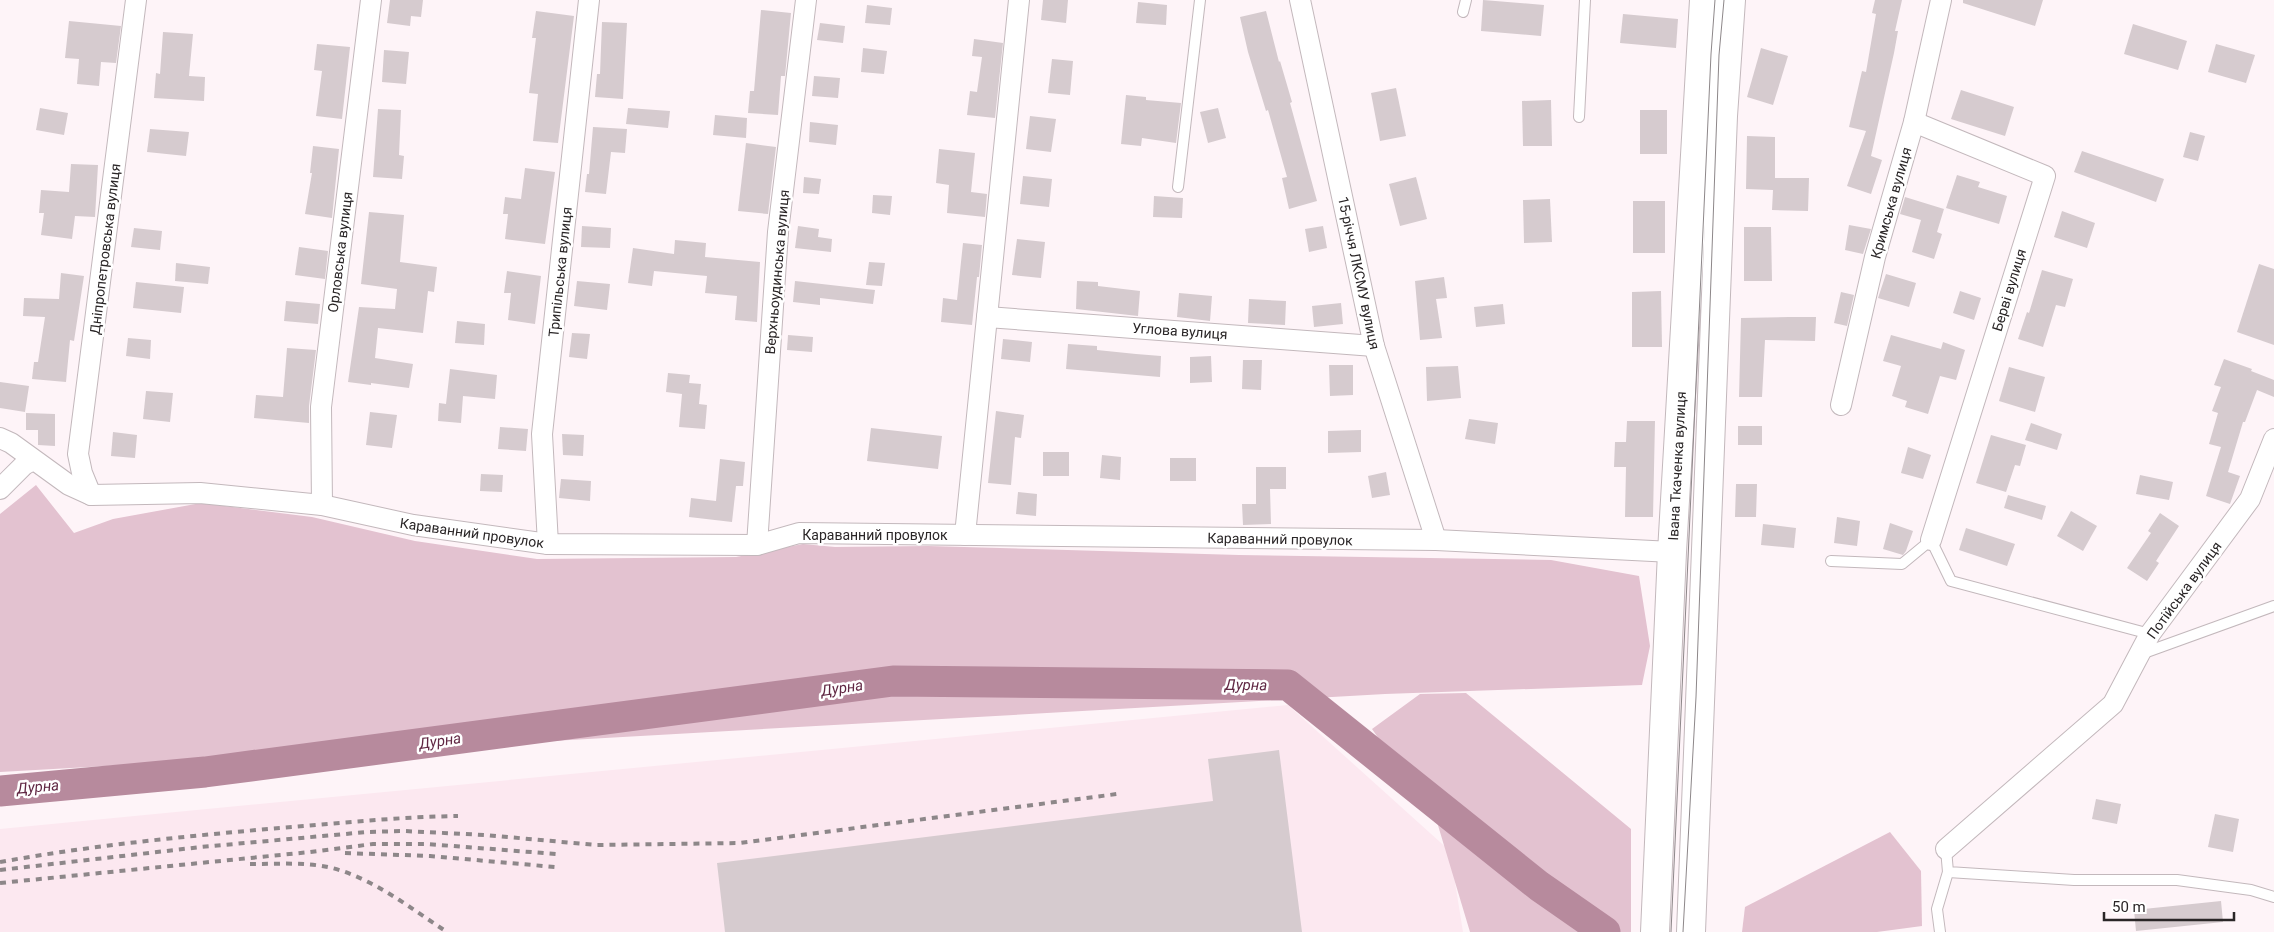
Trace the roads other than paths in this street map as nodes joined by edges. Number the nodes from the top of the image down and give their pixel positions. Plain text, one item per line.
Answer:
1 (136, 0) edge
2 (371, 0) edge
3 (589, 0) edge
4 (806, 0) edge
5 (1020, 0) edge
6 (1200, 0) edge
7 (1300, 0) edge
8 (1466, 0) edge
9 (1585, 0) edge
10 (1704, 0) edge
11 (1731, 0) edge
12 (1941, 0) edge
13 (1463, 12) dead end
14 (1578, 117) dead end
15 (1914, 122) junction
16 (1178, 187) dead end
17 (987, 317) junction
18 (1374, 346) junction
19 (1841, 405) dead end
20 (0, 438) edge
21 (2274, 439) edge
22 (33, 460) junction
23 (0, 489) edge
24 (91, 495) junction
25 (322, 505) junction
26 (965, 535) junction
27 (1436, 540) junction
28 (1931, 540) junction
29 (548, 544) junction
30 (757, 545) junction
31 (1672, 552) junction
32 (1831, 561) dead end
33 (2274, 606) edge
34 (2150, 634) junction
35 (2141, 654) junction
36 (1946, 849) joint
37 (1948, 872) junction
38 (2274, 897) edge
39 (1655, 932) edge
40 (1692, 932) edge
41 (1940, 932) edge

1 - 24 street, Дніпропетровська вулиця
2 - 25 street, Орловська вулиця
3 - 29 street, Трипільська вулиця
4 - 30 street, Верхньоудинська вулиця
5 - 17 street
6 - 16 lane
7 - 18 street, 15-річчя ЛКСМУ вулиця
8 - 13 lane
9 - 14 lane
10 - 31 main road, Івана Ткаченка вулиця
11 - 40 main road
12 - 15 street, Кримська вулиця
15 - 19 street, Кримська вулиця
15 - 28 street, Берві вулиця
17 - 18 street, Углова вулиця
17 - 26 street
18 - 27 street, 15-річчя ЛКСМУ вулиця
20 - 22 street, Караванний провулок
21 - 34 street, Потійська вулиця
22 - 23 street
22 - 24 street, Караванний провулок
24 - 25 street, Караванний провулок
25 - 29 street, Караванний провулок
26 - 27 street, Караванний провулок
26 - 30 street, Караванний провулок
27 - 31 street, Караванний провулок
28 - 32 lane
28 - 34 lane
29 - 30 street, Караванний провулок
31 - 39 main road, Івана Ткаченка вулиця
33 - 35 lane
34 - 35 street, Потійська вулиця
35 - 36 street, Потійська вулиця
36 - 37 lane
37 - 38 lane
37 - 41 lane

